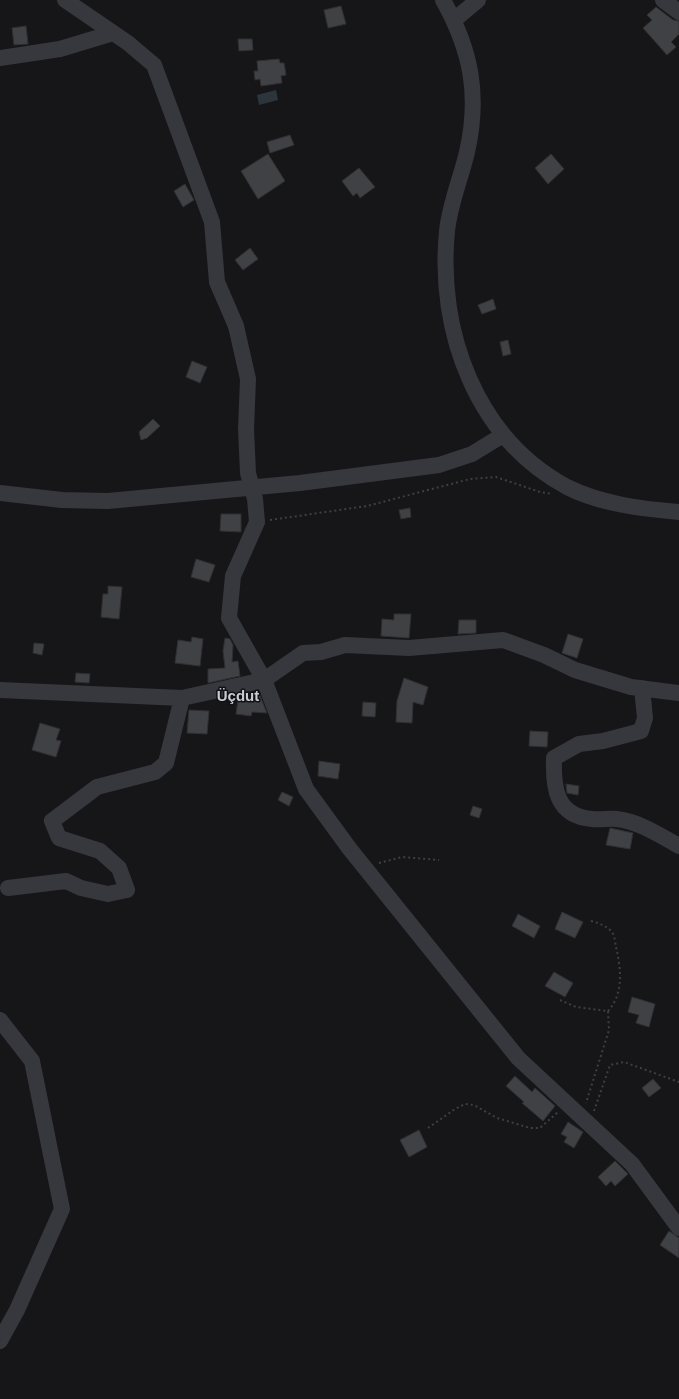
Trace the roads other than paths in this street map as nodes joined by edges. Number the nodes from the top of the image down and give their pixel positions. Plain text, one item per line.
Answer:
1 (64, 0) edge
2 (443, 0) edge
3 (478, 0) edge
4 (663, 0) edge
5 (679, 12) edge
6 (454, 20) junction
7 (113, 33) junction
8 (0, 58) edge
9 (503, 435) junction
10 (252, 487) junction
11 (0, 493) edge
12 (679, 512) edge
13 (264, 680) junction
14 (642, 688) junction
15 (0, 690) edge
16 (679, 693) edge
17 (182, 698) junction
18 (679, 846) edge
19 (8, 888) dead end
20 (0, 1020) edge
21 (679, 1228) edge
22 (0, 1341) edge

1 - 7 street
2 - 6 street
3 - 6 street
4 - 5 street
6 - 9 street
7 - 8 street
7 - 10 street
9 - 10 street
9 - 12 street
10 - 11 street
10 - 13 street
13 - 14 street
13 - 17 street
13 - 21 street
14 - 16 street
14 - 18 street
15 - 17 street
17 - 19 street
20 - 22 street

